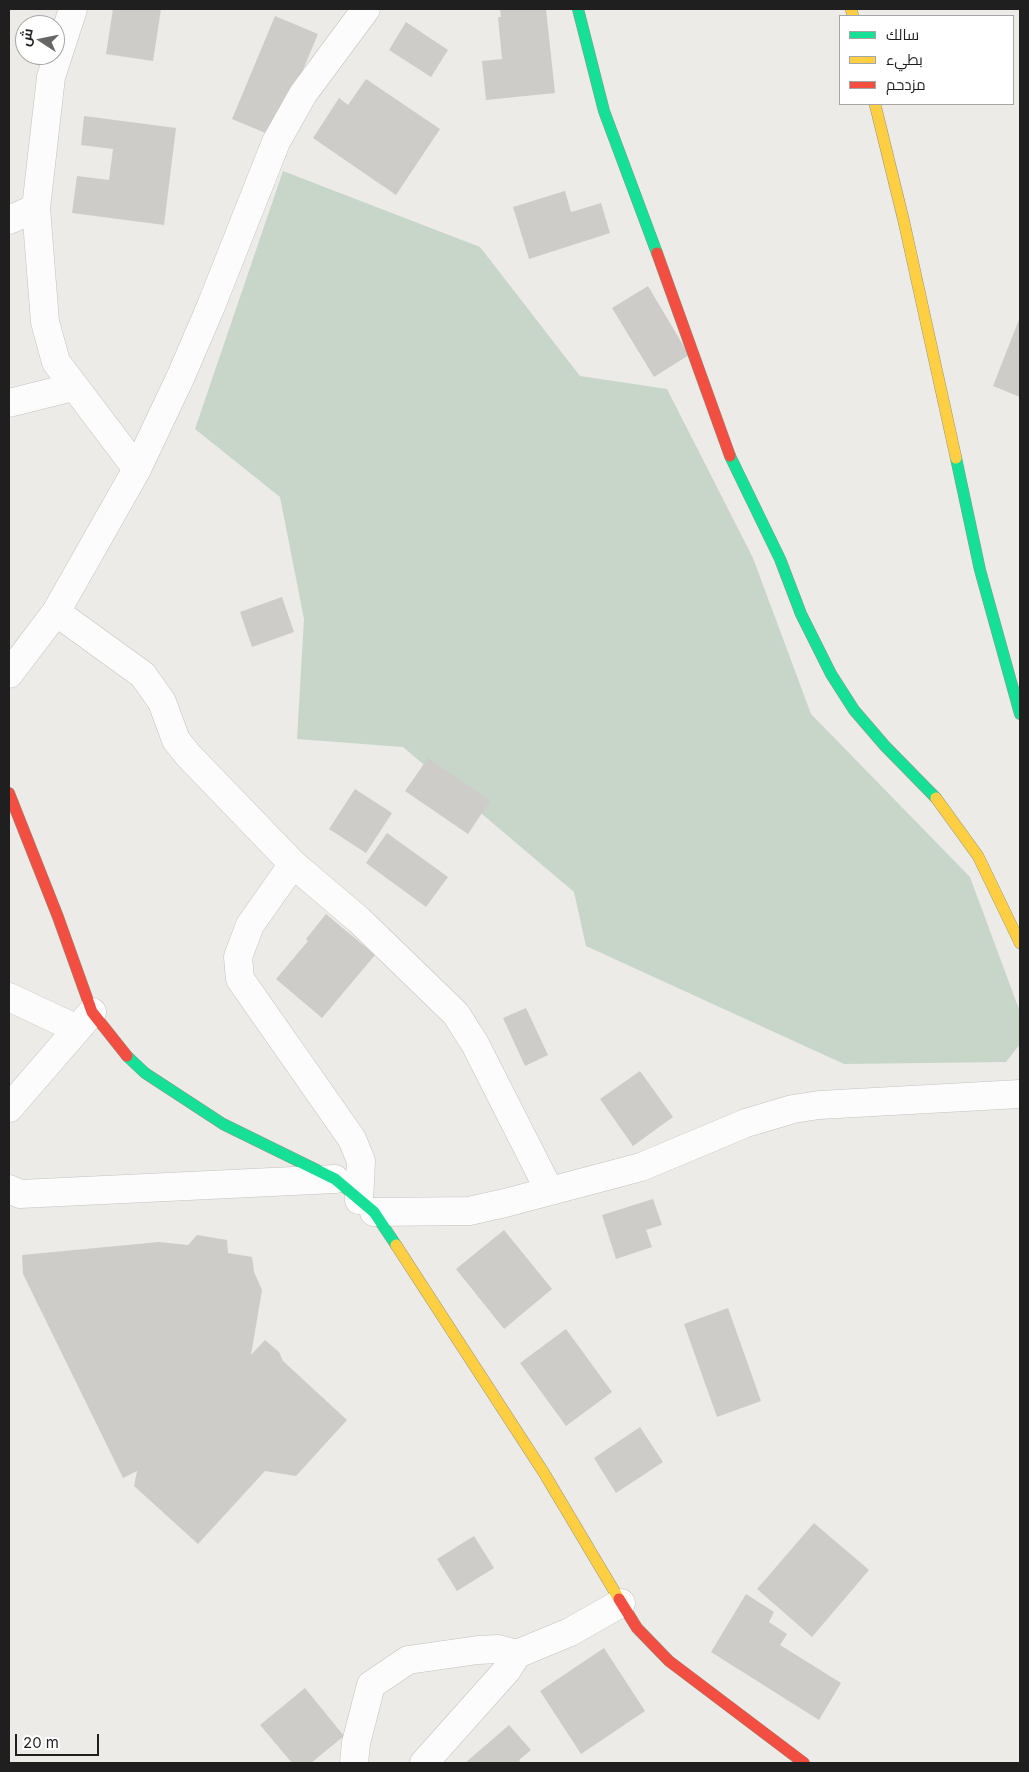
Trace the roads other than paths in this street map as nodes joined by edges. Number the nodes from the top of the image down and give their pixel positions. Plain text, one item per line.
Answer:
1 (72, 9) edge
2 (366, 9) edge
3 (578, 9) edge
4 (875, 105) edge
5 (36, 208) junction
6 (9, 220) edge
7 (73, 387) junction
8 (9, 403) edge
9 (137, 469) junction
10 (56, 612) junction
11 (9, 674) edge
12 (1020, 714) edge
13 (9, 793) edge
14 (293, 864) junction
15 (1020, 944) edge
16 (9, 996) edge
17 (85, 1021) junction
18 (1020, 1094) edge
19 (9, 1108) edge
20 (335, 1179) junction
21 (550, 1190) junction
22 (13, 1193) edge
23 (367, 1206) junction
24 (621, 1603) junction
25 (517, 1654) junction
26 (354, 1763) edge
27 (424, 1763) edge
28 (804, 1763) edge

1 - 5 street
2 - 9 street
3 - 15 street
4 - 12 street
5 - 6 street
5 - 7 street
7 - 8 street
7 - 9 street
9 - 10 street
10 - 11 street
10 - 14 street
13 - 17 street
14 - 21 street
14 - 23 street
16 - 17 street
17 - 19 street
17 - 20 street
18 - 21 street
20 - 22 street
20 - 23 street
21 - 23 street
23 - 24 street
24 - 25 street
24 - 28 street
25 - 26 street
25 - 27 street

